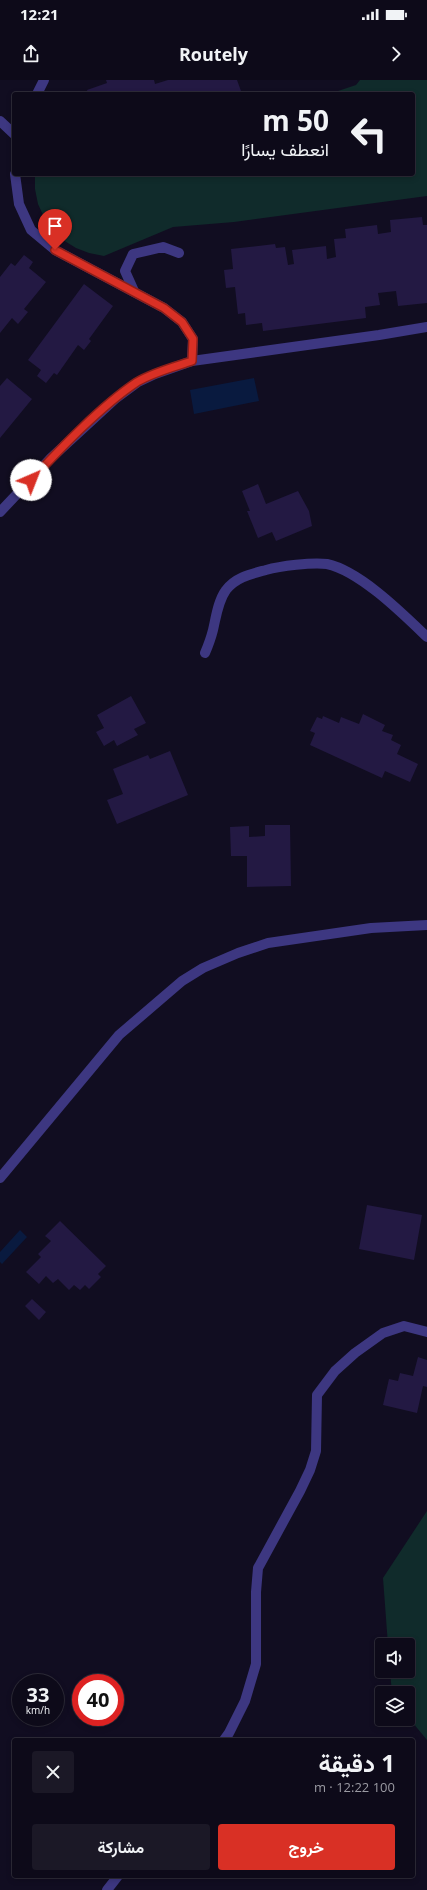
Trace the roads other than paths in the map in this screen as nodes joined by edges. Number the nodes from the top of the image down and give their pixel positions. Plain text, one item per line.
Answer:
1 (44, 80) edge
2 (38, 92) edge
3 (0, 121) edge
4 (12, 132) edge
5 (15, 176) edge
6 (179, 253) dead end
7 (134, 291) junction
8 (427, 326) edge
9 (192, 361) junction
10 (0, 512) edge
11 (427, 637) edge
12 (205, 654) dead end
13 (427, 925) edge
14 (0, 1178) edge
15 (427, 1332) edge
16 (225, 1738) edge
17 (116, 1878) edge
18 (107, 1890) edge

1 - 2 street
3 - 4 street
5 - 7 street
6 - 7 street
7 - 9 street
8 - 9 street
9 - 10 street
11 - 12 street
13 - 14 street
15 - 16 street
17 - 18 street

